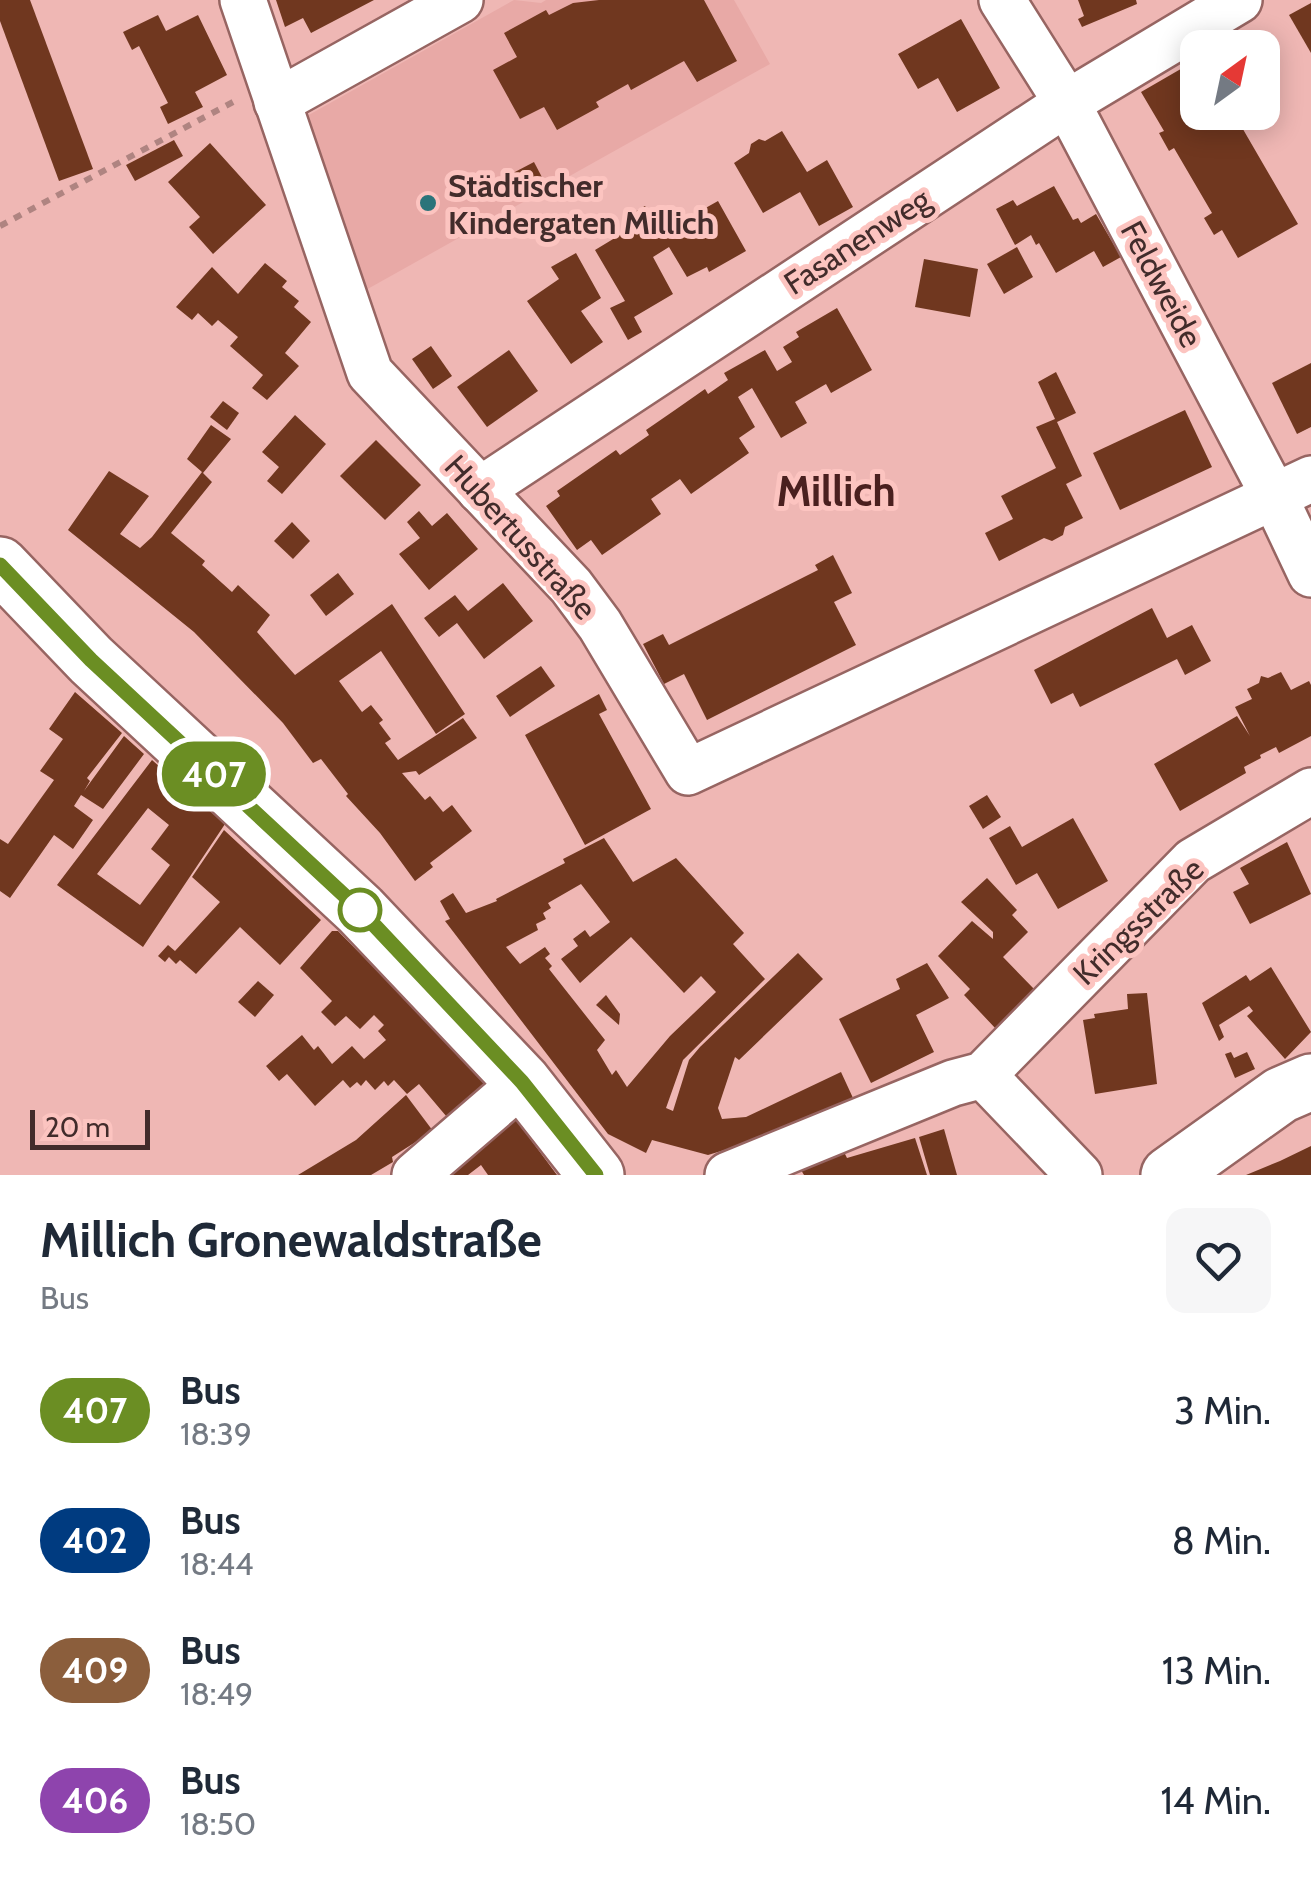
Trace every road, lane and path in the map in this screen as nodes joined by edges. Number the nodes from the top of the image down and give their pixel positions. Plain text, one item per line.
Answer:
1 (243, 0) edge
2 (460, 0) edge
3 (1002, 0) edge
4 (1239, 0) edge
5 (273, 91) junction
6 (1066, 103) junction
7 (0, 226) edge
8 (1293, 488) edge
9 (480, 490) junction
10 (0, 565) edge
11 (1311, 574) edge
12 (1311, 791) edge
13 (984, 1074) junction
14 (522, 1082) junction
15 (1311, 1082) edge
16 (415, 1175) edge
17 (596, 1175) edge
18 (728, 1175) edge
19 (1079, 1175) edge
20 (1170, 1175) edge

1 - 5 street, Hubertusstraße
2 - 5 street
3 - 6 street, Feldweide
4 - 6 street, Fasanenweg
5 - 7 path
5 - 9 street, Hubertusstraße
6 - 8 street, Feldweide
6 - 9 street, Fasanenweg
8 - 9 street, Hubertusstraße
8 - 11 street, Feldweide
10 - 14 main road
12 - 13 street, Kringsstraße
13 - 18 street, Kringsstraße
13 - 19 street
14 - 16 street
14 - 17 main road
15 - 20 main road

